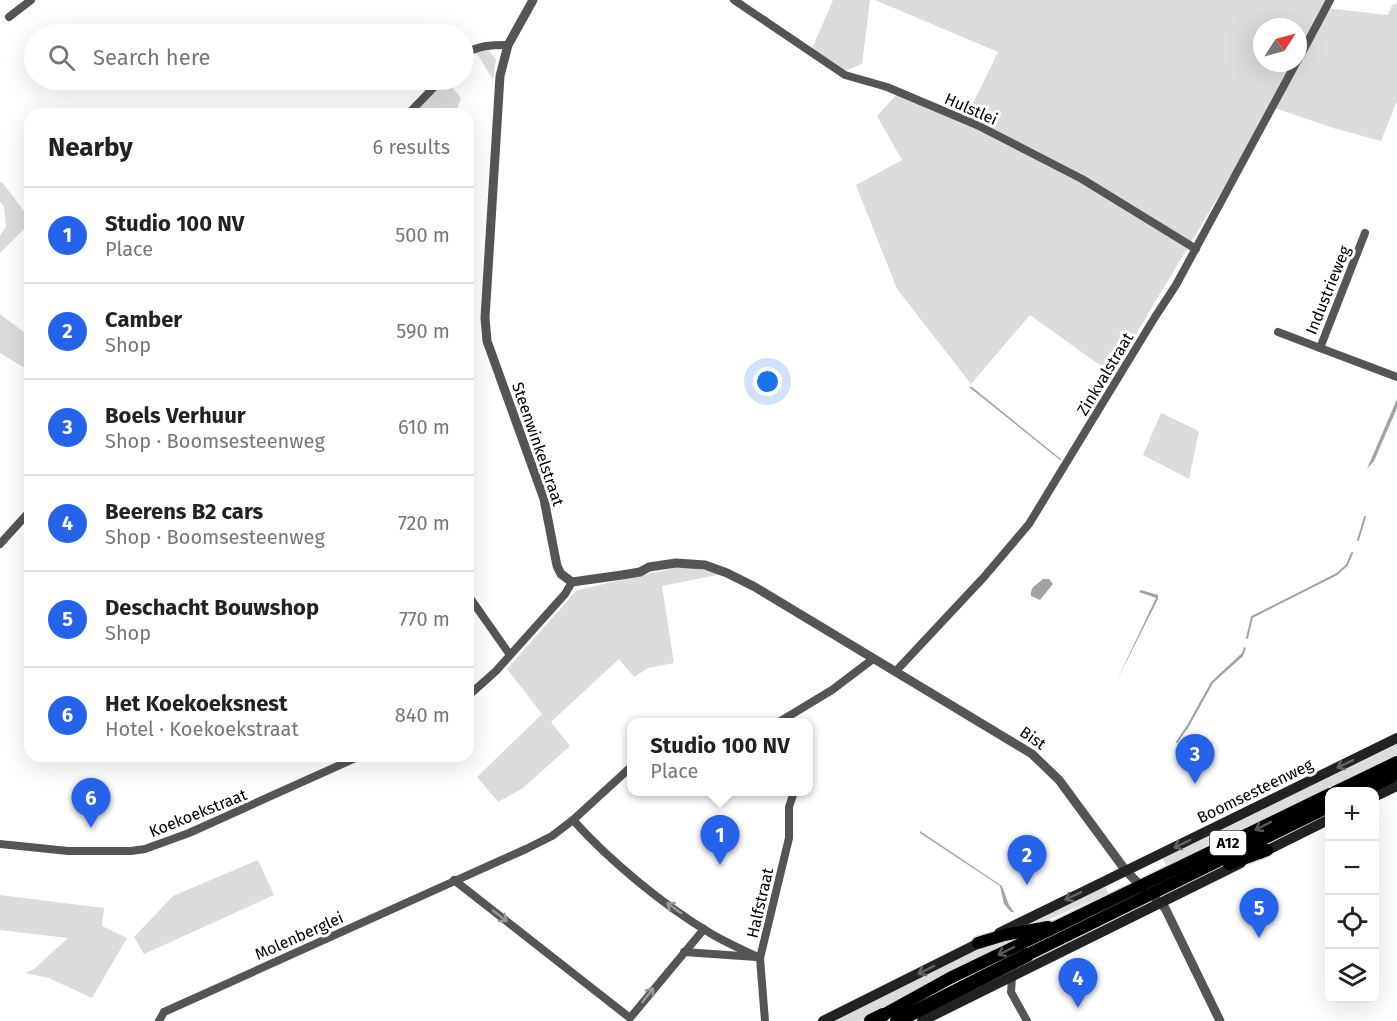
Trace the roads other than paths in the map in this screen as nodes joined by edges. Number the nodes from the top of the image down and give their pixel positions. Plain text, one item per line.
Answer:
1 (32, 0) edge
2 (533, 0) edge
3 (734, 0) edge
4 (1330, 0) edge
5 (9, 17) dead end
6 (1307, 43) edge
7 (508, 45) junction
8 (474, 48) edge
9 (1292, 72) edge
10 (431, 90) edge
11 (414, 108) edge
12 (1365, 233) dead end
13 (1196, 249) junction
14 (1278, 332) dead end
15 (1320, 348) junction
16 (1397, 377) edge
17 (24, 518) edge
18 (0, 544) edge
19 (572, 582) junction
20 (474, 604) edge
21 (510, 655) junction
22 (873, 659) junction
23 (896, 671) junction
24 (474, 690) edge
25 (787, 718) edge
26 (1397, 738) edge
27 (347, 762) edge
28 (1397, 762) edge
29 (627, 771) edge
30 (1397, 774) edge
31 (1397, 786) edge
32 (1345, 787) edge
33 (1372, 787) edge
34 (1379, 795) edge
35 (793, 796) edge
36 (1325, 796) edge
37 (1325, 808) edge
38 (573, 820) junction
39 (1325, 821) edge
40 (0, 844) edge
41 (1267, 850) junction
42 (1210, 866) junction
43 (1124, 868) junction
44 (454, 880) junction
45 (1146, 891) junction
46 (1161, 903) junction
47 (1059, 926) junction
48 (704, 929) junction
49 (978, 943) junction
50 (684, 952) junction
51 (1027, 955) joint
52 (760, 958) junction
53 (1012, 977) junction
54 (877, 1018) edge
55 (159, 1021) edge
56 (765, 1021) edge
57 (823, 1021) edge
58 (897, 1021) edge
59 (922, 1021) edge
60 (1027, 1021) edge
61 (1220, 1021) edge

1 - 5 street
2 - 7 street, Steenwinkelstraat
3 - 13 street, Hulstlei
4 - 6 street, Zinkvalstraat
7 - 8 street
7 - 19 street, Steenwinkelstraat
9 - 13 street, Zinkvalstraat
10 - 11 street
12 - 15 street, Industrieweg
13 - 23 street, Zinkvalstraat
14 - 15 street
15 - 16 street, Industrieweg
17 - 18 street
19 - 21 street
19 - 22 street
20 - 21 street
21 - 24 street
22 - 23 street
22 - 25 street
23 - 43 street, Bist
26 -> 43 main road, Boomsesteenweg
27 - 40 street, Koekoekstraat
28 - 32 highway
29 - 38 street, Molenberglei
30 - 33 highway
31 - 34 main road
35 - 52 street, Halfstraat
36 -> 45 highway, A12
37 - 42 highway, A12
38 - 44 street, Molenberglei
48 -> 38 street
39 - 41 main road
41 - 42 highway
41 - 46 main road
42 - 45 highway, A12
43 - 45 street, Bist
43 -> 49 main road, Boomsesteenweg
44 -> 50 street
44 - 55 street, Molenberglei
45 - 46 street, Bist
45 - 47 highway, A12
45 - 51 highway, A12
46 - 53 main road
46 - 61 street
47 - 49 highway
47 -> 54 highway, A12
48 - 50 street
48 - 52 street
49 -> 57 main road, Boomsesteenweg
50 - 52 street
51 - 58 highway, A12
52 - 56 street, Halfstraat
53 - 59 main road
53 - 60 street

